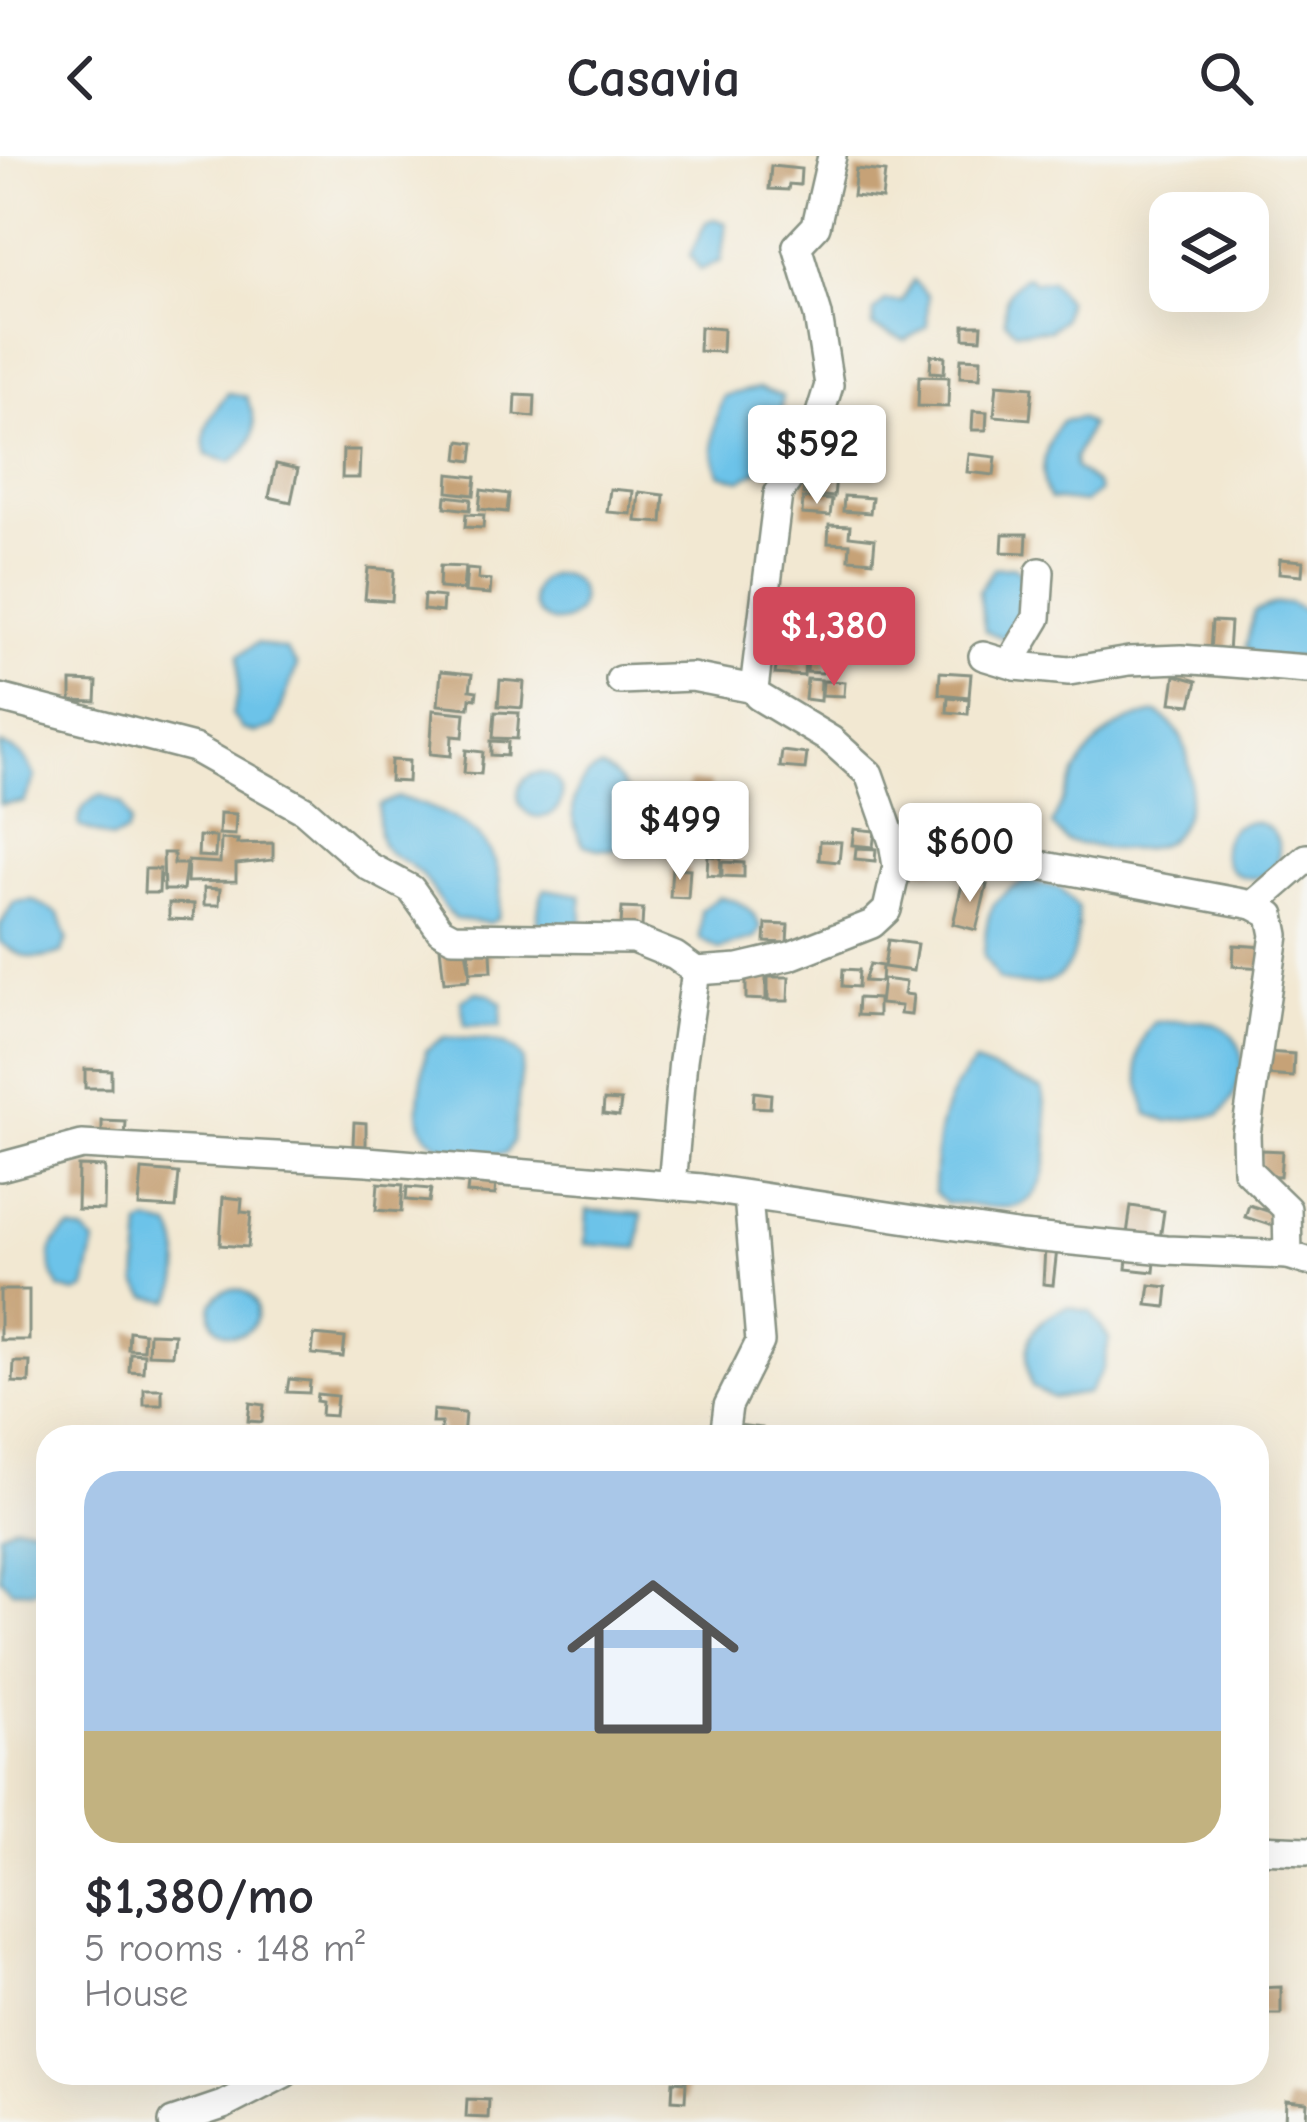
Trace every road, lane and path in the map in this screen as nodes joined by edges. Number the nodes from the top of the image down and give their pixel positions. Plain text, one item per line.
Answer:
1 (832, 156) edge
2 (1040, 572) dead end
3 (983, 656) dead end
4 (1016, 666) junction
5 (1307, 670) edge
6 (620, 680) dead end
7 (754, 689) junction
8 (0, 698) edge
9 (893, 842) junction
10 (1307, 858) edge
11 (1253, 904) junction
12 (697, 971) junction
13 (0, 1167) edge
14 (672, 1186) junction
15 (748, 1196) junction
16 (1298, 1258) edge
17 (726, 1425) edge
18 (1269, 1849) edge
19 (1307, 1851) edge
20 (262, 2085) edge
21 (173, 2122) edge

1 - 7 street
2 - 4 street
3 - 4 street
4 - 5 street
6 - 7 street
7 - 9 street
8 - 12 street
9 - 11 street
9 - 12 street
10 - 11 street
11 - 16 street
12 - 14 street
13 - 14 street
14 - 15 street
15 - 16 street
15 - 17 street
18 - 19 street
20 - 21 street

